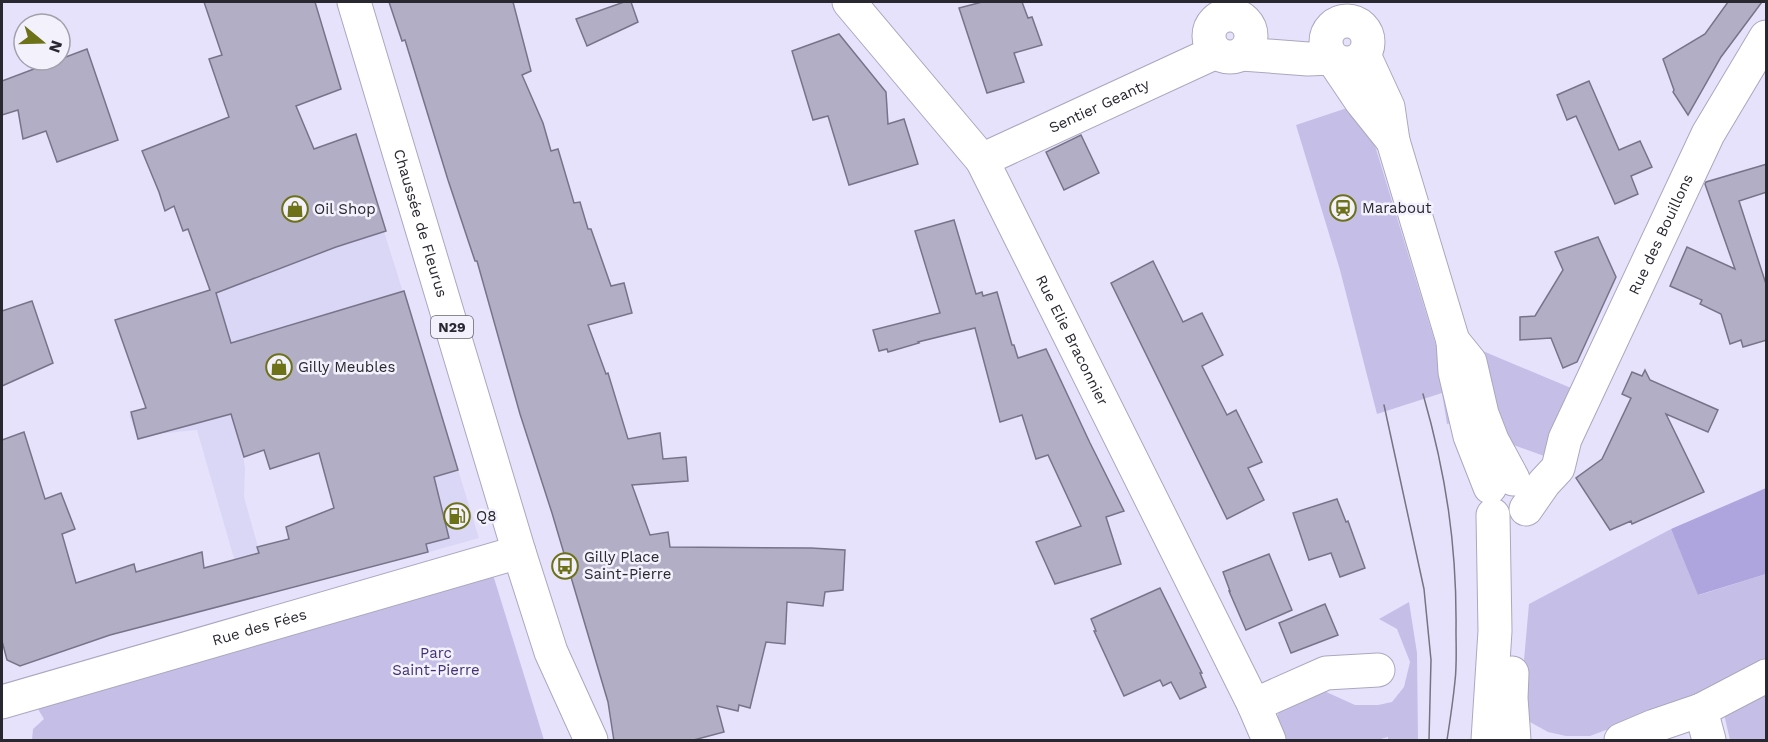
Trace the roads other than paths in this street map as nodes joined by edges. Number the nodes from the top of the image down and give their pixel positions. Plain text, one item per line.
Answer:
1 (354, 2) edge
2 (849, 2) edge
3 (1233, 32) edge
4 (1344, 34) edge
5 (1767, 36) edge
6 (982, 160) junction
7 (1509, 499) junction
8 (519, 552) junction
9 (551, 652) junction
10 (1378, 670) dead end
11 (1767, 676) edge
12 (2, 702) edge
13 (1254, 705) junction
14 (1705, 725) edge
15 (565, 741) edge
16 (591, 741) edge
17 (1269, 741) edge
18 (1488, 741) edge
19 (1494, 741) edge
20 (1512, 741) edge
21 (1621, 741) edge

1 - 8 street, Chaussée de Fleurus / N29
2 - 6 street, Rue Elie Braconnier
3 - 4 street, Sentier Geanty
3 - 6 street, Sentier Geanty
4 - 7 street
5 - 7 street, Rue des Bouillons
6 - 13 street, Rue Elie Braconnier
7 - 18 street
7 - 20 street
8 - 9 street, Chaussée de Fleurus / N29
8 - 12 street, Rue des Fées
9 - 15 street, Chaussée de Fleurus / N29
9 - 16 street, Chaussée de Fleurus / N29
10 - 13 street
11 - 14 street
13 - 17 street, Rue Elie Braconnier
14 - 21 street
19 - 20 street

